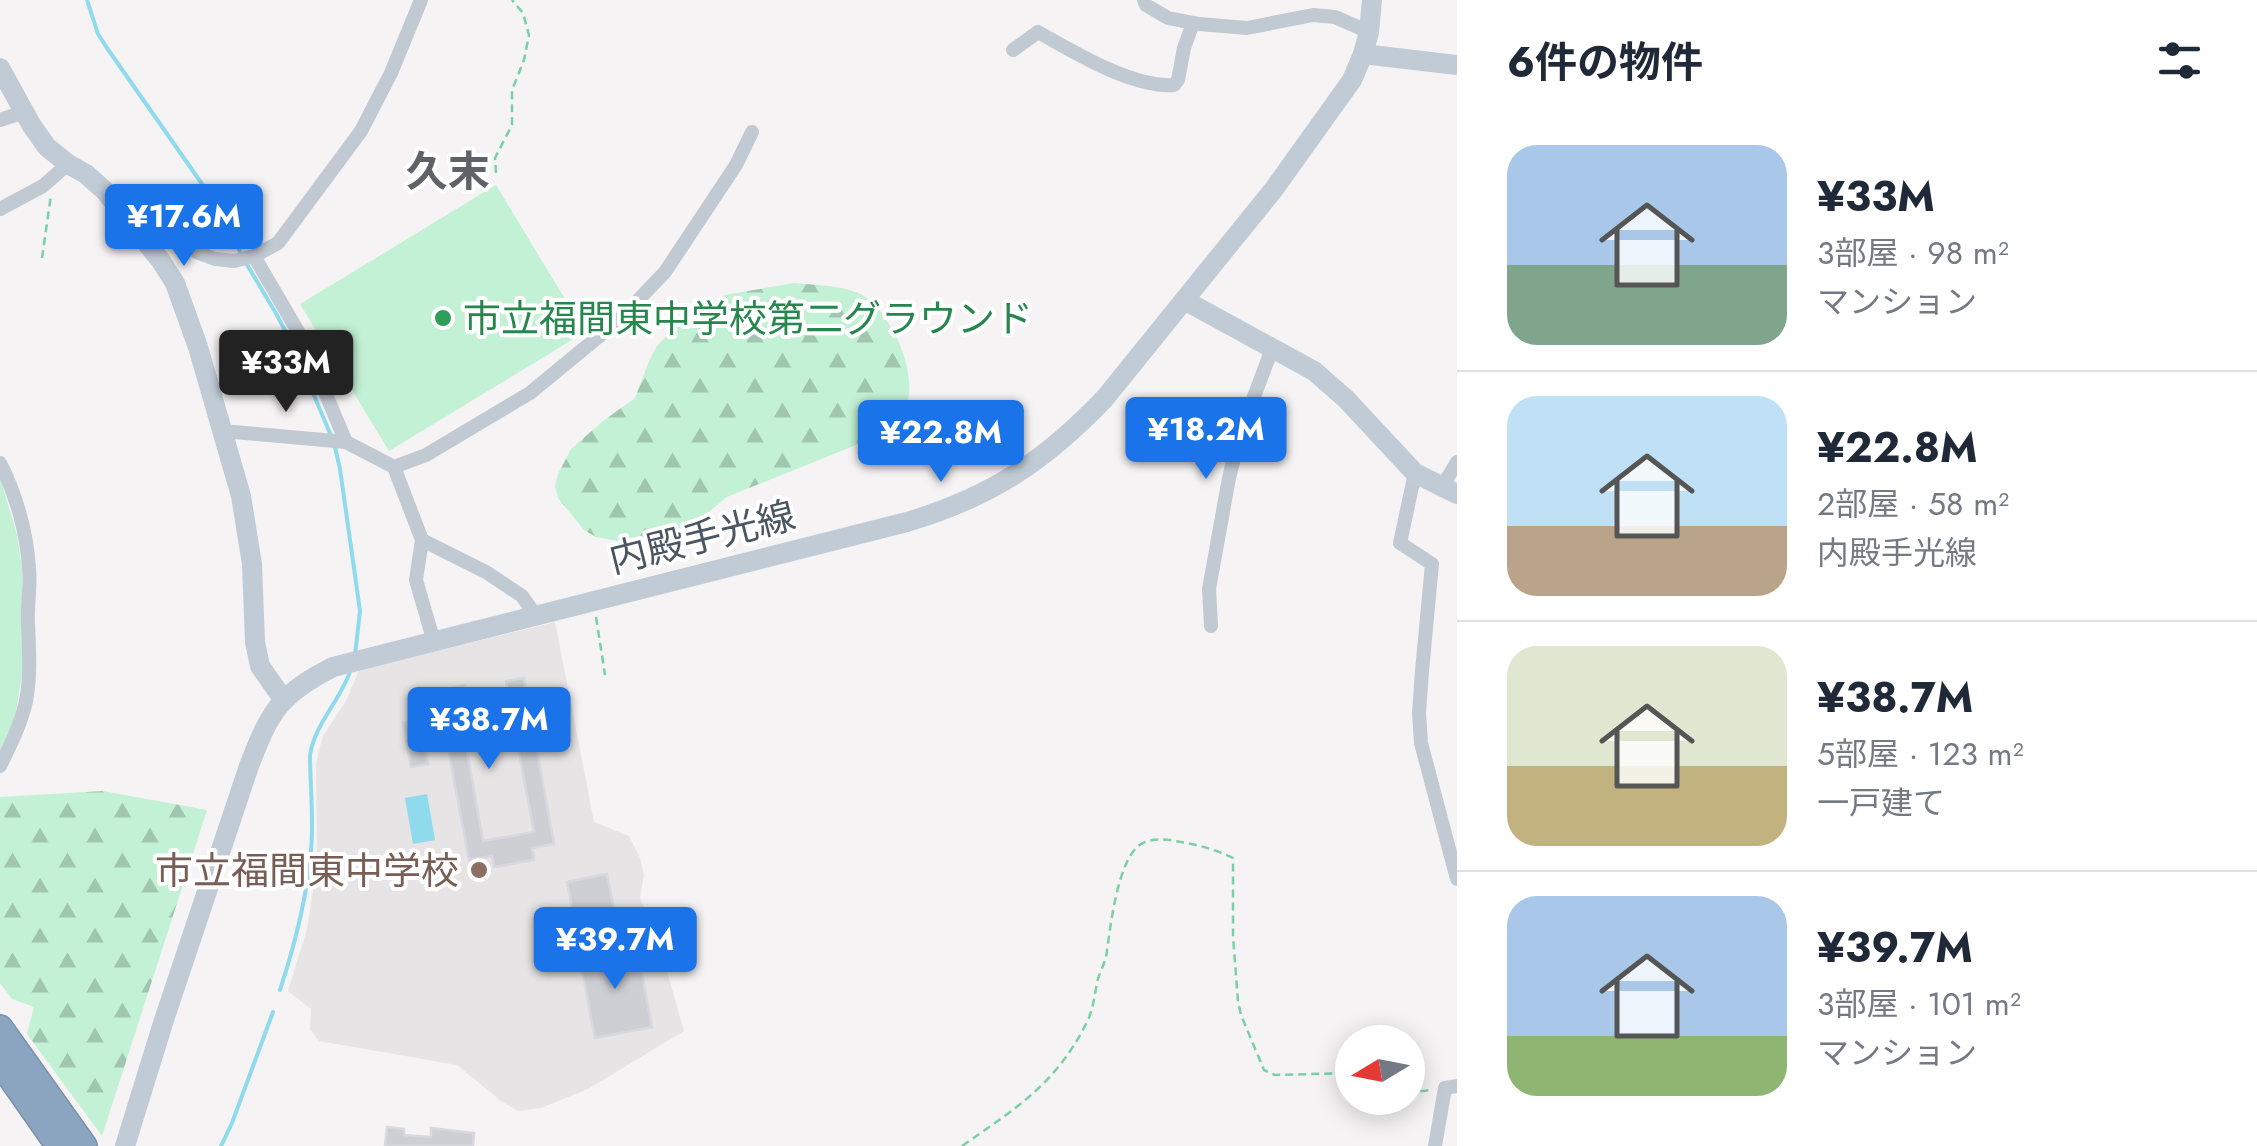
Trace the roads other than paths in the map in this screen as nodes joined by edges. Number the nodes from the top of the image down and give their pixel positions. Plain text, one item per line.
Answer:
1 (421, 0) edge
2 (1144, 0) edge
3 (1372, 0) edge
4 (1193, 23) junction
5 (1369, 32) junction
6 (1013, 50) dead end
7 (1363, 54) junction
8 (1457, 65) edge
9 (0, 68) edge
10 (24, 112) junction
11 (0, 120) edge
12 (752, 132) dead end
13 (61, 172) junction
14 (0, 209) edge
15 (122, 211) junction
16 (254, 256) junction
17 (1184, 300) junction
18 (1272, 349) junction
19 (223, 431) junction
20 (346, 442) junction
21 (1457, 462) edge
22 (0, 463) edge
23 (394, 467) junction
24 (1415, 473) junction
25 (1451, 491) edge
26 (422, 540) junction
27 (536, 616) junction
28 (1210, 626) dead end
29 (434, 642) junction
30 (283, 698) junction
31 (0, 766) edge
32 (1457, 879) edge
33 (0, 1028) edge
34 (0, 1062) edge
35 (1451, 1087) edge
36 (59, 1146) edge
37 (84, 1146) edge
38 (124, 1146) edge
39 (1435, 1146) edge

1 - 16 street
2 - 4 street
3 - 5 main road, 内殿手光線
4 - 5 street
4 - 6 street
5 - 7 main road, 内殿手光線
7 - 8 main road
7 - 17 main road, 内殿手光線
9 - 10 main road
10 - 11 street
10 - 13 main road
12 - 23 street
13 - 14 street
13 - 15 main road
15 - 16 street
15 - 19 main road
16 - 20 street
17 - 18 main road
17 - 27 main road, 内殿手光線
18 - 24 main road
18 - 28 street
19 - 20 street
19 - 30 main road
20 - 23 street
21 - 25 street
22 - 31 street
23 - 26 street
24 - 25 main road
24 - 32 street
26 - 27 street
26 - 29 street
27 - 29 main road, 内殿手光線
29 - 30 main road, 内殿手光線
30 - 38 main road, 内殿手光線
33 - 37 highway
34 - 36 highway
35 - 39 street

